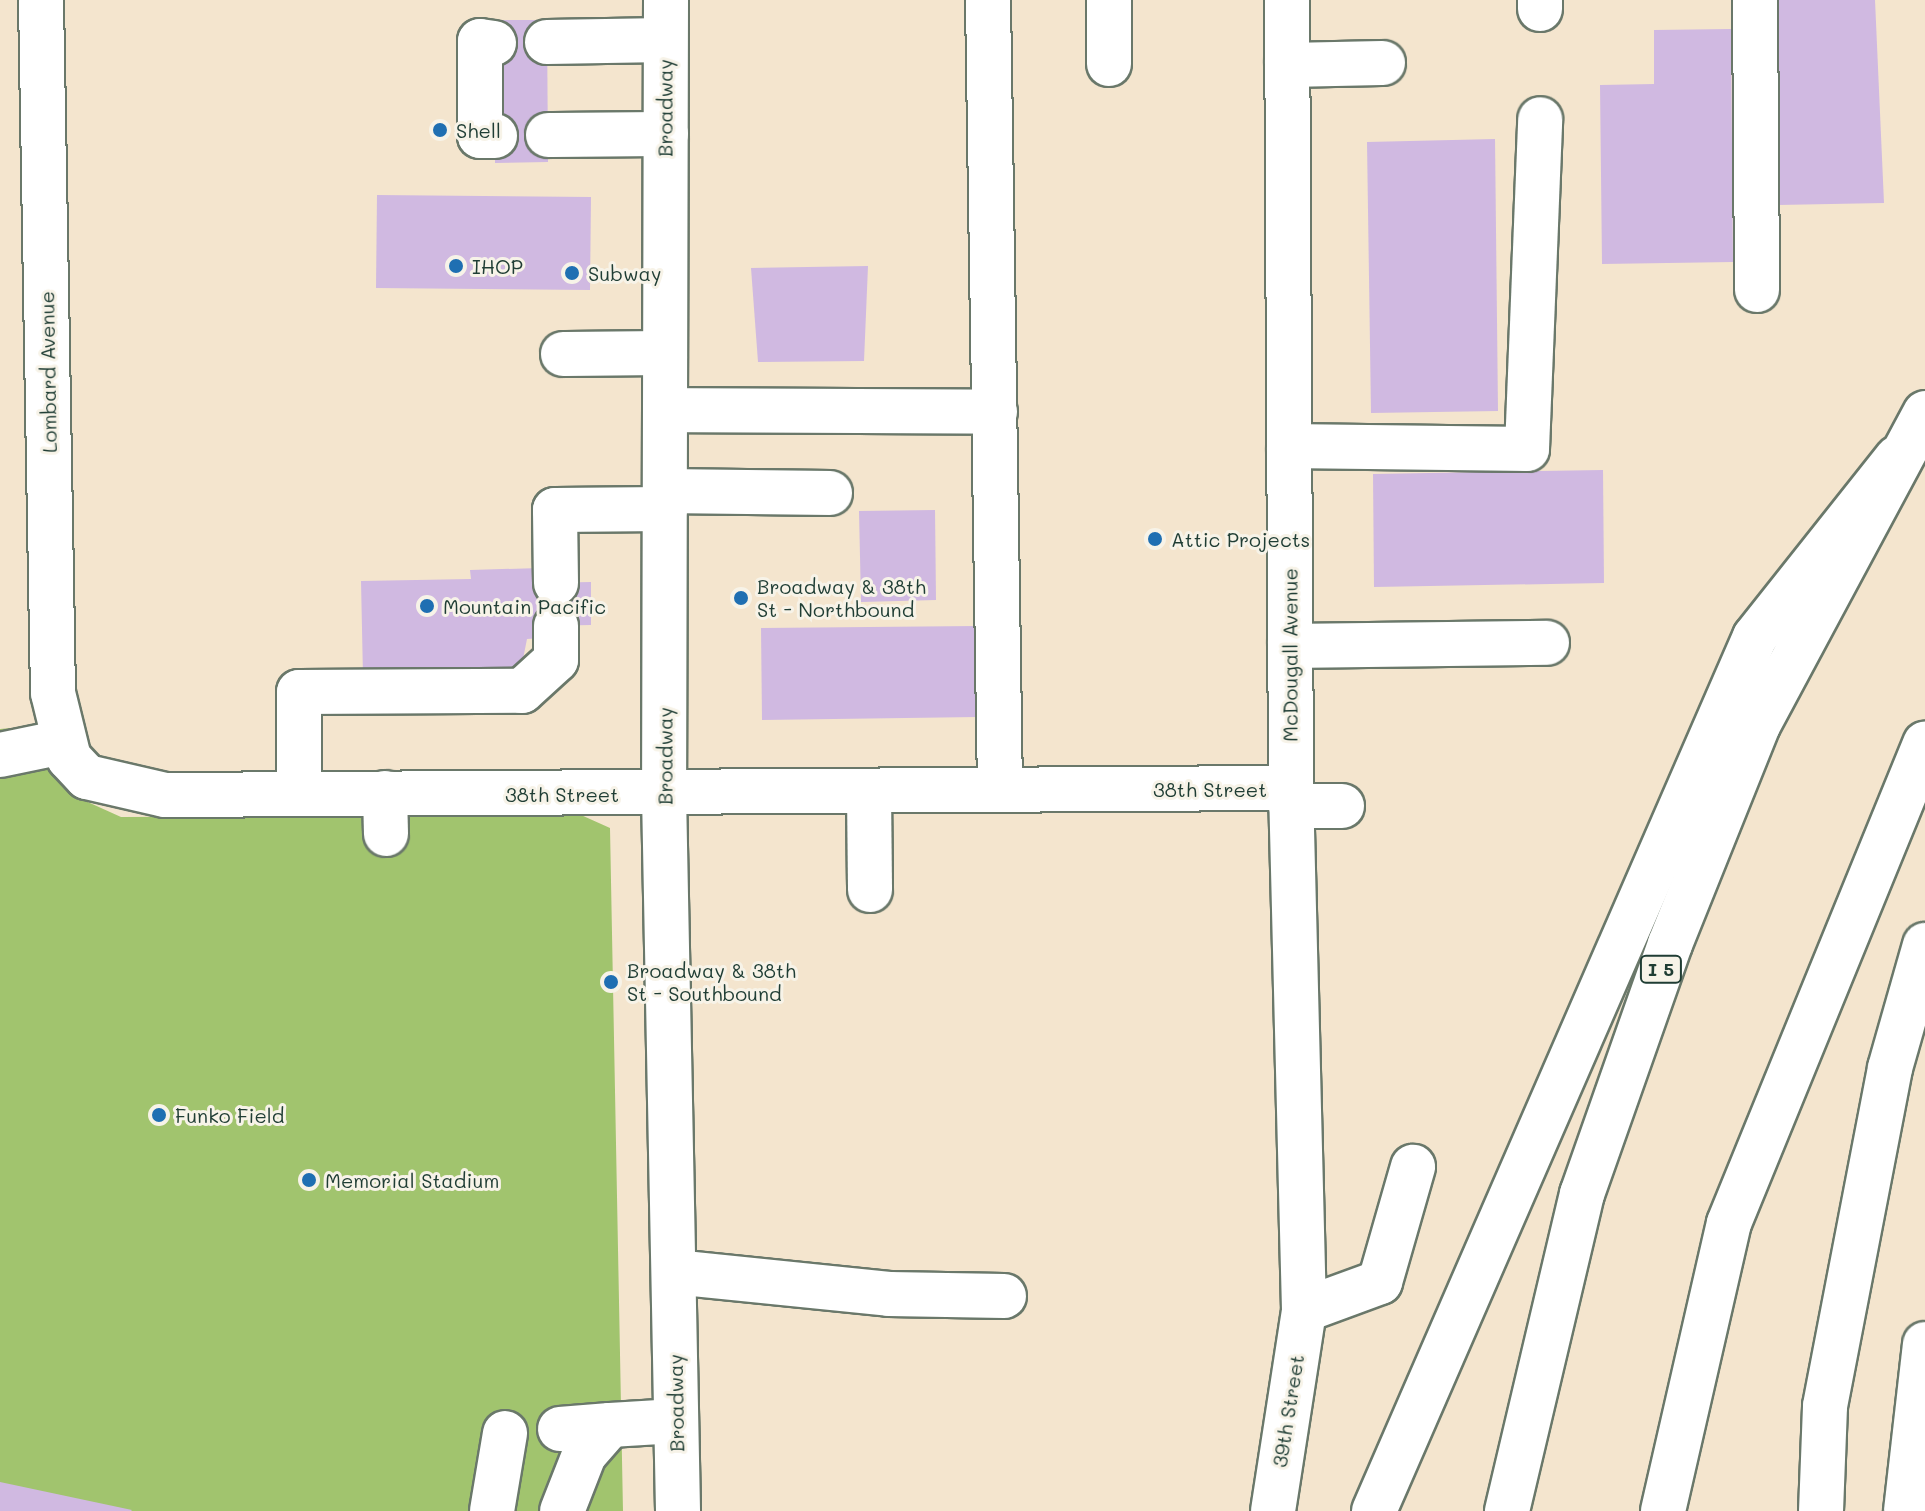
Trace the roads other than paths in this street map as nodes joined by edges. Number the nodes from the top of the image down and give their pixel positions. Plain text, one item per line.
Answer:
1 (41, 0) edge
2 (988, 0) edge
3 (1109, 0) edge
4 (1287, 0) edge
5 (1755, 0) edge
6 (666, 20) edge
7 (547, 42) dead end
8 (494, 43) dead end
9 (1383, 63) dead end
10 (1109, 64) dead end
11 (1287, 65) junction
12 (1540, 119) dead end
13 (666, 134) junction
14 (548, 135) dead end
15 (495, 136) dead end
16 (1757, 290) dead end
17 (665, 353) junction
18 (563, 354) dead end
19 (665, 410) junction
20 (995, 412) junction
21 (1925, 413) edge
22 (1289, 446) junction
23 (1897, 458) junction
24 (830, 493) dead end
25 (665, 500) junction
26 (556, 583) dead end
27 (556, 626) dead end
28 (1547, 643) dead end
29 (1290, 646) junction
30 (63, 742) junction
31 (1925, 744) edge
32 (0, 755) edge
33 (1000, 790) junction
34 (869, 792) junction
35 (299, 793) junction
36 (664, 794) junction
37 (1291, 797) junction
38 (1342, 806) dead end
39 (870, 890) dead end
40 (1925, 945) edge
41 (1413, 1167) dead end
42 (674, 1272) junction
43 (1004, 1296) dead end
44 (1304, 1310) junction
45 (1925, 1344) edge
46 (676, 1421) junction
47 (610, 1425) junction
48 (560, 1429) dead end
49 (505, 1433) dead end
50 (492, 1511) edge
51 (562, 1511) edge
52 (678, 1511) edge
53 (1273, 1511) edge
54 (1374, 1511) edge
55 (1507, 1511) edge
56 (1663, 1511) edge
57 (1821, 1511) edge
58 (1906, 1511) edge

1 - 30 main road, Lombard Avenue
2 - 20 main road
3 - 10 main road
4 - 11 main road, McDougall Avenue
5 - 16 main road
6 - 7 main road
6 - 13 main road, Broadway
8 - 15 main road
9 - 11 main road
11 - 22 main road, McDougall Avenue
12 - 22 main road
13 - 14 main road
13 - 17 main road, Broadway
17 - 18 main road
17 - 19 main road, Broadway
19 - 20 main road
19 - 25 main road, Broadway
20 - 33 main road
21 - 23 main road, I 5
22 - 29 main road, McDougall Avenue
23 - 54 main road
23 - 55 main road, I 5
24 - 25 main road
25 - 26 main road
25 - 36 main road, Broadway
27 - 35 main road
28 - 29 main road
29 - 37 main road, McDougall Avenue
30 - 32 main road
30 - 35 main road, 38th Street
31 - 56 main road
33 - 34 main road, 38th Street
33 - 37 main road, 38th Street
34 - 36 main road, 38th Street
34 - 39 main road
35 - 36 main road, 38th Street
36 - 42 main road, Broadway
37 - 38 main road, 38th Street
37 - 44 main road, McDougall Avenue
40 - 57 main road
41 - 44 main road
42 - 43 main road
42 - 46 main road, Broadway
44 - 53 main road, 39th Street
45 - 58 main road
46 - 47 main road
46 - 52 main road, Broadway
47 - 48 main road
47 - 51 main road
49 - 50 main road

